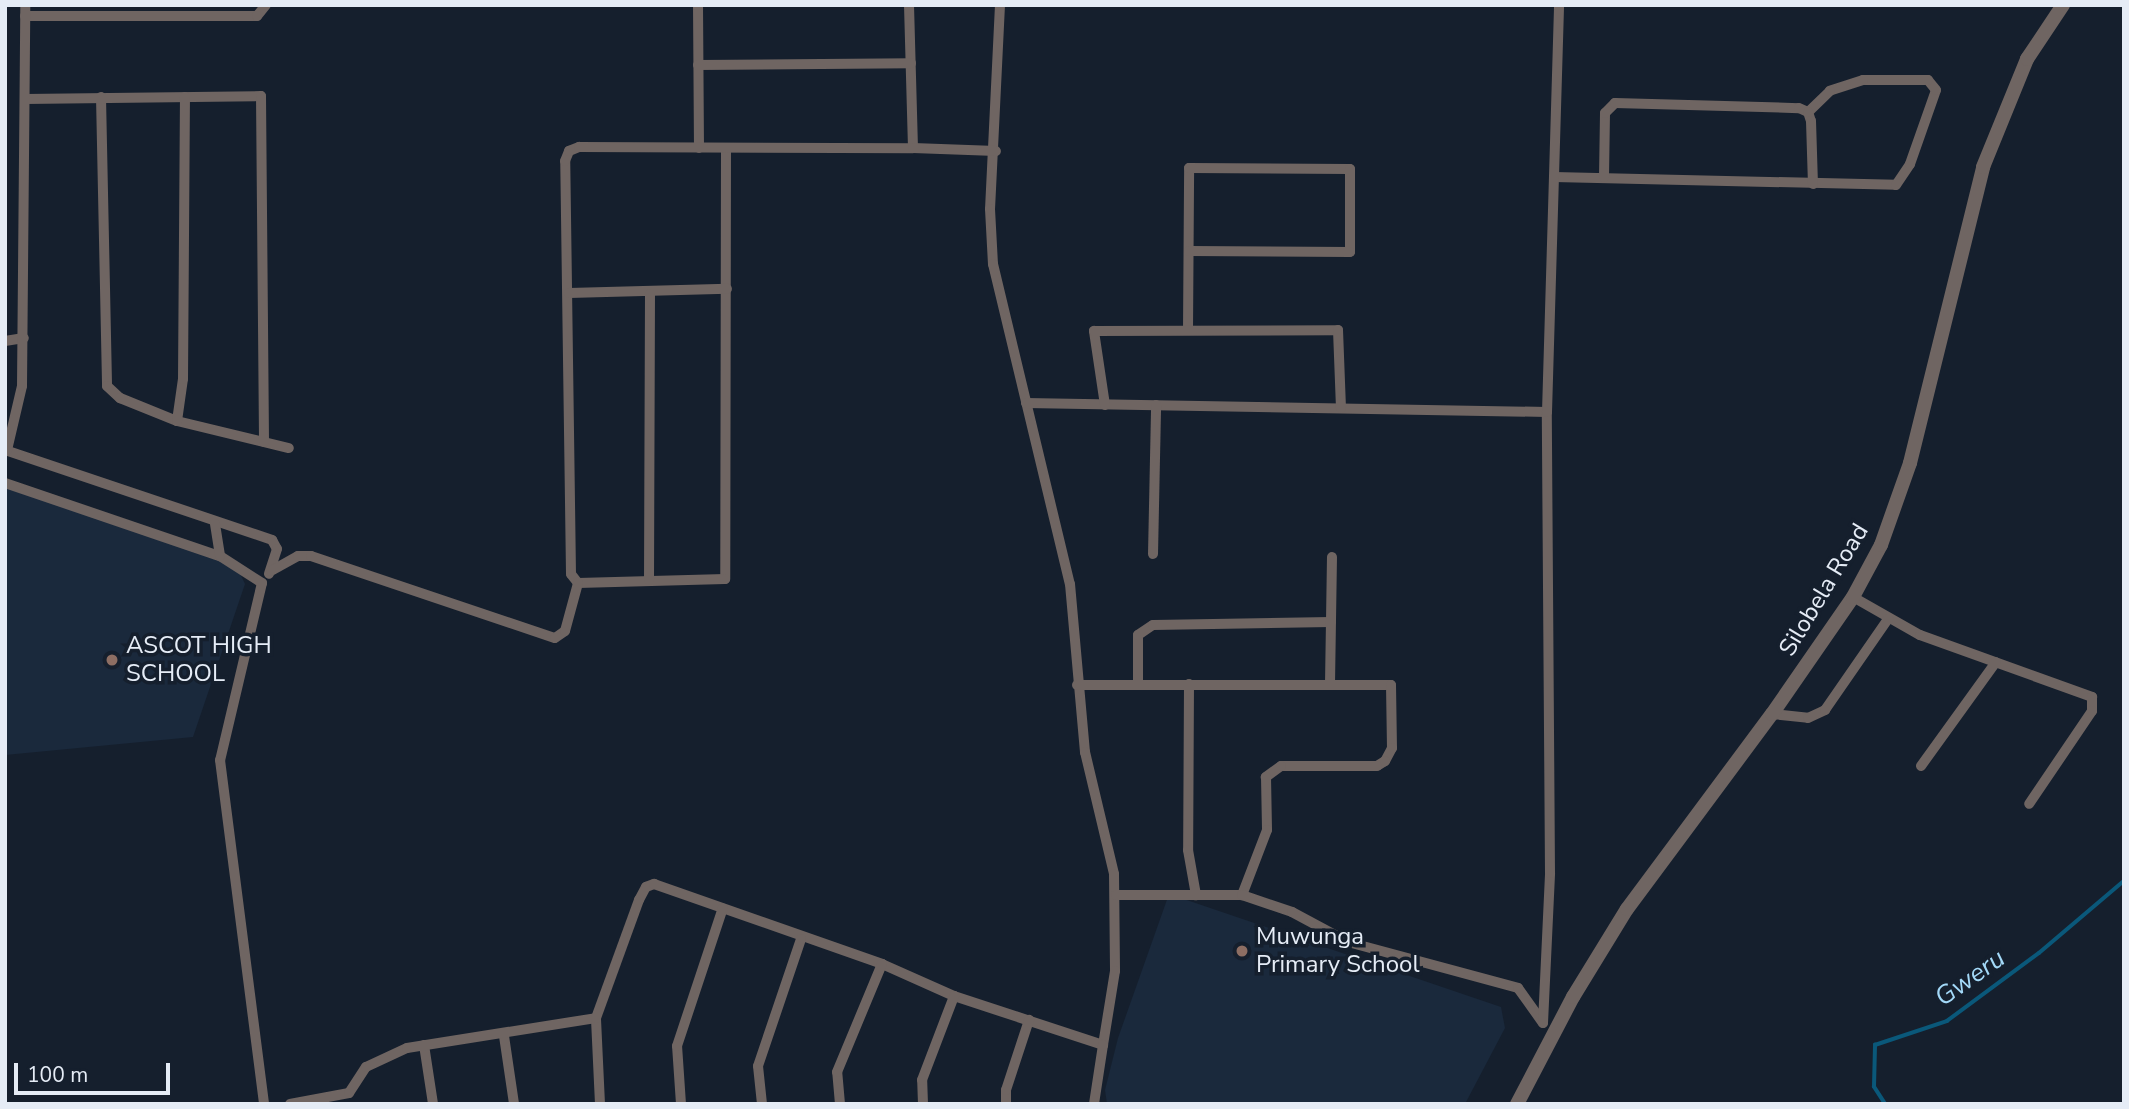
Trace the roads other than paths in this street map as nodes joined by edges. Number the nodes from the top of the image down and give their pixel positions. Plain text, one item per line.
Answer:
1 (266, 5) edge
2 (698, 5) edge
3 (909, 5) edge
4 (1000, 5) edge
5 (1559, 5) edge
6 (2063, 5) edge
7 (107, 10) edge
8 (25, 11) edge
9 (184, 11) edge
10 (911, 63) junction
11 (698, 65) junction
12 (101, 97) junction
13 (185, 97) junction
14 (24, 99) junction
15 (1808, 112) junction
16 (699, 148) junction
17 (726, 148) junction
18 (913, 148) junction
19 (996, 151) junction
20 (1554, 177) junction
21 (1604, 177) junction
22 (1813, 184) junction
23 (1189, 251) junction
24 (727, 289) junction
25 (569, 293) junction
26 (650, 294) junction
27 (1188, 330) junction
28 (24, 338) junction
29 (5, 341) edge
30 (1026, 403) junction
31 (1105, 405) junction
32 (1156, 405) junction
33 (1341, 408) junction
34 (1547, 412) junction
35 (177, 421) junction
36 (264, 442) junction
37 (289, 448) dead end
38 (6, 450) edge
39 (5, 483) edge
40 (215, 524) junction
41 (1153, 554) dead end
42 (220, 556) junction
43 (1332, 557) dead end
44 (271, 571) junction
45 (649, 580) junction
46 (262, 583) junction
47 (578, 583) junction
48 (1853, 597) junction
49 (1888, 618) junction
50 (1331, 622) junction
51 (1996, 662) junction
52 (1138, 684) junction
53 (1189, 684) junction
54 (1331, 684) junction
55 (1077, 685) junction
56 (1772, 714) junction
57 (1921, 766) dead end
58 (2029, 804) dead end
59 (1116, 895) junction
60 (1196, 895) junction
61 (1242, 895) junction
62 (723, 908) junction
63 (800, 939) junction
64 (882, 964) junction
65 (954, 996) junction
66 (596, 1018) junction
67 (1029, 1020) junction
68 (1543, 1023) junction
69 (504, 1036) junction
70 (1552, 1036) junction
71 (424, 1045) junction
72 (1103, 1045) junction
73 (350, 1098) edge
74 (264, 1104) edge
75 (290, 1104) edge
76 (433, 1104) edge
77 (514, 1104) edge
78 (600, 1104) edge
79 (681, 1104) edge
80 (762, 1104) edge
81 (840, 1104) edge
82 (923, 1104) edge
83 (1006, 1104) edge
84 (1094, 1104) edge
85 (1517, 1104) edge

1 - 9 street
2 - 11 street
3 - 10 street
4 - 19 street
5 - 20 street
6 - 48 street, Silobela Road
7 - 8 street
7 - 9 street
8 - 14 street
10 - 11 street
10 - 18 street
11 - 16 street
12 - 13 street
12 - 14 street
12 - 35 street
13 - 35 street
13 - 36 street
14 - 28 street
15 - 21 street
15 - 22 street
15 - 22 street
16 - 17 street
16 - 25 street
17 - 18 street
17 - 24 street
18 - 19 street
19 - 30 street
20 - 21 street
20 - 34 street
21 - 22 street
23 - 23 street
23 - 27 street
24 - 26 street
24 - 45 street
25 - 26 street
25 - 47 street
26 - 45 street
27 - 31 street
27 - 33 street
28 - 29 street
28 - 38 street
30 - 31 street
30 - 55 street
31 - 32 street
32 - 33 street
32 - 41 street
33 - 34 street
34 - 68 street
35 - 36 street
36 - 37 street
38 - 40 street
39 - 42 street
40 - 42 street
40 - 44 street
42 - 46 street
43 - 50 street
44 - 46 street
44 - 47 street
45 - 47 street
46 - 74 street
48 - 49 street
48 - 56 street, Silobela Road
49 - 51 street
49 - 56 street
50 - 52 street
50 - 54 street
51 - 57 street
51 - 58 street
52 - 53 street
52 - 55 street
53 - 54 street
53 - 60 street
54 - 61 street
55 - 59 street
56 - 70 street, Silobela Road
59 - 60 street
59 - 72 street
60 - 61 street
61 - 68 street
62 - 63 street
62 - 66 street
62 - 79 street
63 - 64 street
63 - 80 street
64 - 65 street
64 - 81 street
65 - 67 street
65 - 82 street
66 - 69 street
66 - 78 street
67 - 72 street
67 - 83 street
68 - 70 street
69 - 71 street
69 - 77 street
70 - 85 street, Silobela Road
71 - 73 street
71 - 76 street
72 - 84 street
73 - 75 street

